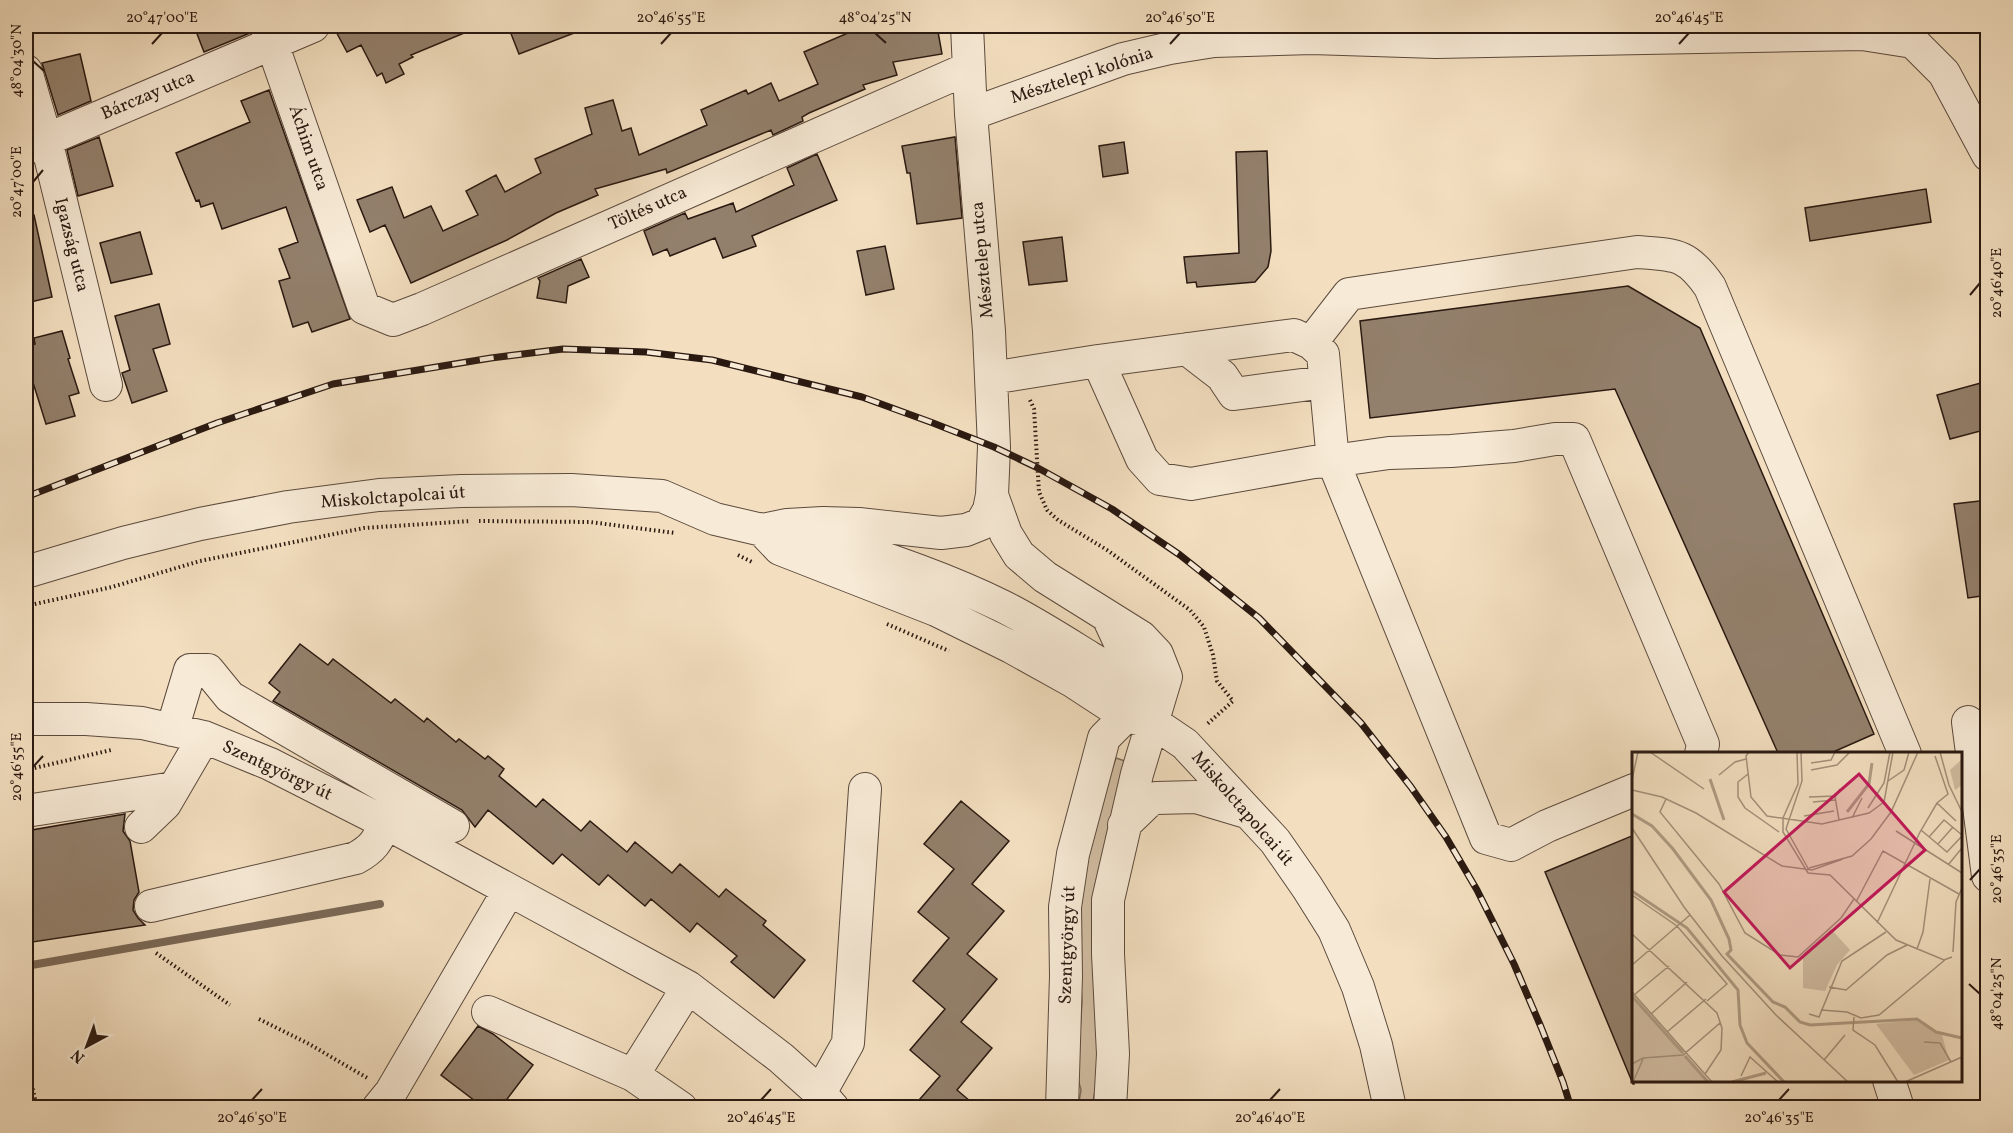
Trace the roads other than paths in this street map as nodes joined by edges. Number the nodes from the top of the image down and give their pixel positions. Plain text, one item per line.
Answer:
1 (313, 26) edge
2 (967, 26) edge
3 (268, 35) edge
4 (969, 68) junction
5 (26, 71) edge
6 (971, 114) junction
7 (36, 144) edge
8 (1988, 155) edge
9 (350, 270) joint
10 (1311, 343) junction
11 (1187, 349) junction
12 (1098, 361) junction
13 (991, 378) junction
14 (1325, 382) junction
15 (106, 385) dead end
16 (1333, 461) junction
17 (992, 495) junction
18 (774, 527) junction
19 (26, 572) edge
20 (1074, 682) junction
21 (1138, 709) junction
22 (26, 719) edge
23 (1968, 722) dead end
24 (172, 730) junction
25 (204, 737) junction
26 (1104, 738) junction
27 (1701, 752) edge
28 (1901, 752) edge
29 (174, 788) junction
30 (865, 789) dead end
31 (1632, 791) edge
32 (26, 811) edge
33 (1246, 812) junction
34 (386, 823) junction
35 (1124, 825) junction
36 (453, 826) dead end
37 (141, 827) dead end
38 (1988, 876) edge
39 (509, 890) junction
40 (151, 906) dead end
41 (688, 987) junction
42 (488, 1012) dead end
43 (633, 1075) junction
44 (1890, 1082) edge
45 (826, 1100) edge
46 (394, 1102) edge
47 (681, 1107) edge
48 (1062, 1107) edge
49 (1110, 1107) edge
50 (1390, 1107) edge
51 (1898, 1107) edge

1 - 3 street, Bárczay utca
2 - 4 street, Mésztelep utca
3 - 7 street, Bárczay utca
3 - 9 street, Áchim utca
4 - 6 street, Mésztelep utca
4 - 9 street, Töltés utca
5 - 7 street, Igazság utca
6 - 8 street, Mésztelepi kolónia
6 - 13 street, Mésztelep utca
7 - 15 street, Igazság utca
10 - 11 street
10 - 14 street
10 - 28 street
11 - 12 street
11 - 14 street
12 - 13 street
12 - 16 street
13 - 17 street, Mésztelep utca
14 - 16 street
16 - 27 street
16 - 31 street
17 - 18 street, Mésztelep utca
17 - 21 street, Mésztelep utca
18 - 19 street, Miskolctapolcai út
18 - 20 street, Miskolctapolcai út
18 - 21 street, Miskolctapolcai út
20 - 21 street, Miskolctapolcai út
20 - 26 street
21 - 26 street
21 - 33 street, Miskolctapolcai út
21 - 35 street
22 - 24 street, Szentgyörgy út
23 - 38 street
24 - 25 street, Szentgyörgy út
24 - 36 street
25 - 29 street
25 - 34 street, Szentgyörgy út
26 - 48 street, Szentgyörgy út
29 - 32 street
29 - 37 street
30 - 45 street
33 - 35 street
33 - 50 street, Miskolctapolcai út
34 - 39 street, Szentgyörgy út
34 - 40 street
35 - 49 street
39 - 41 street, Szentgyörgy út
39 - 46 street
41 - 43 street
41 - 45 street, Szentgyörgy út
42 - 43 street
43 - 47 street
44 - 51 street

